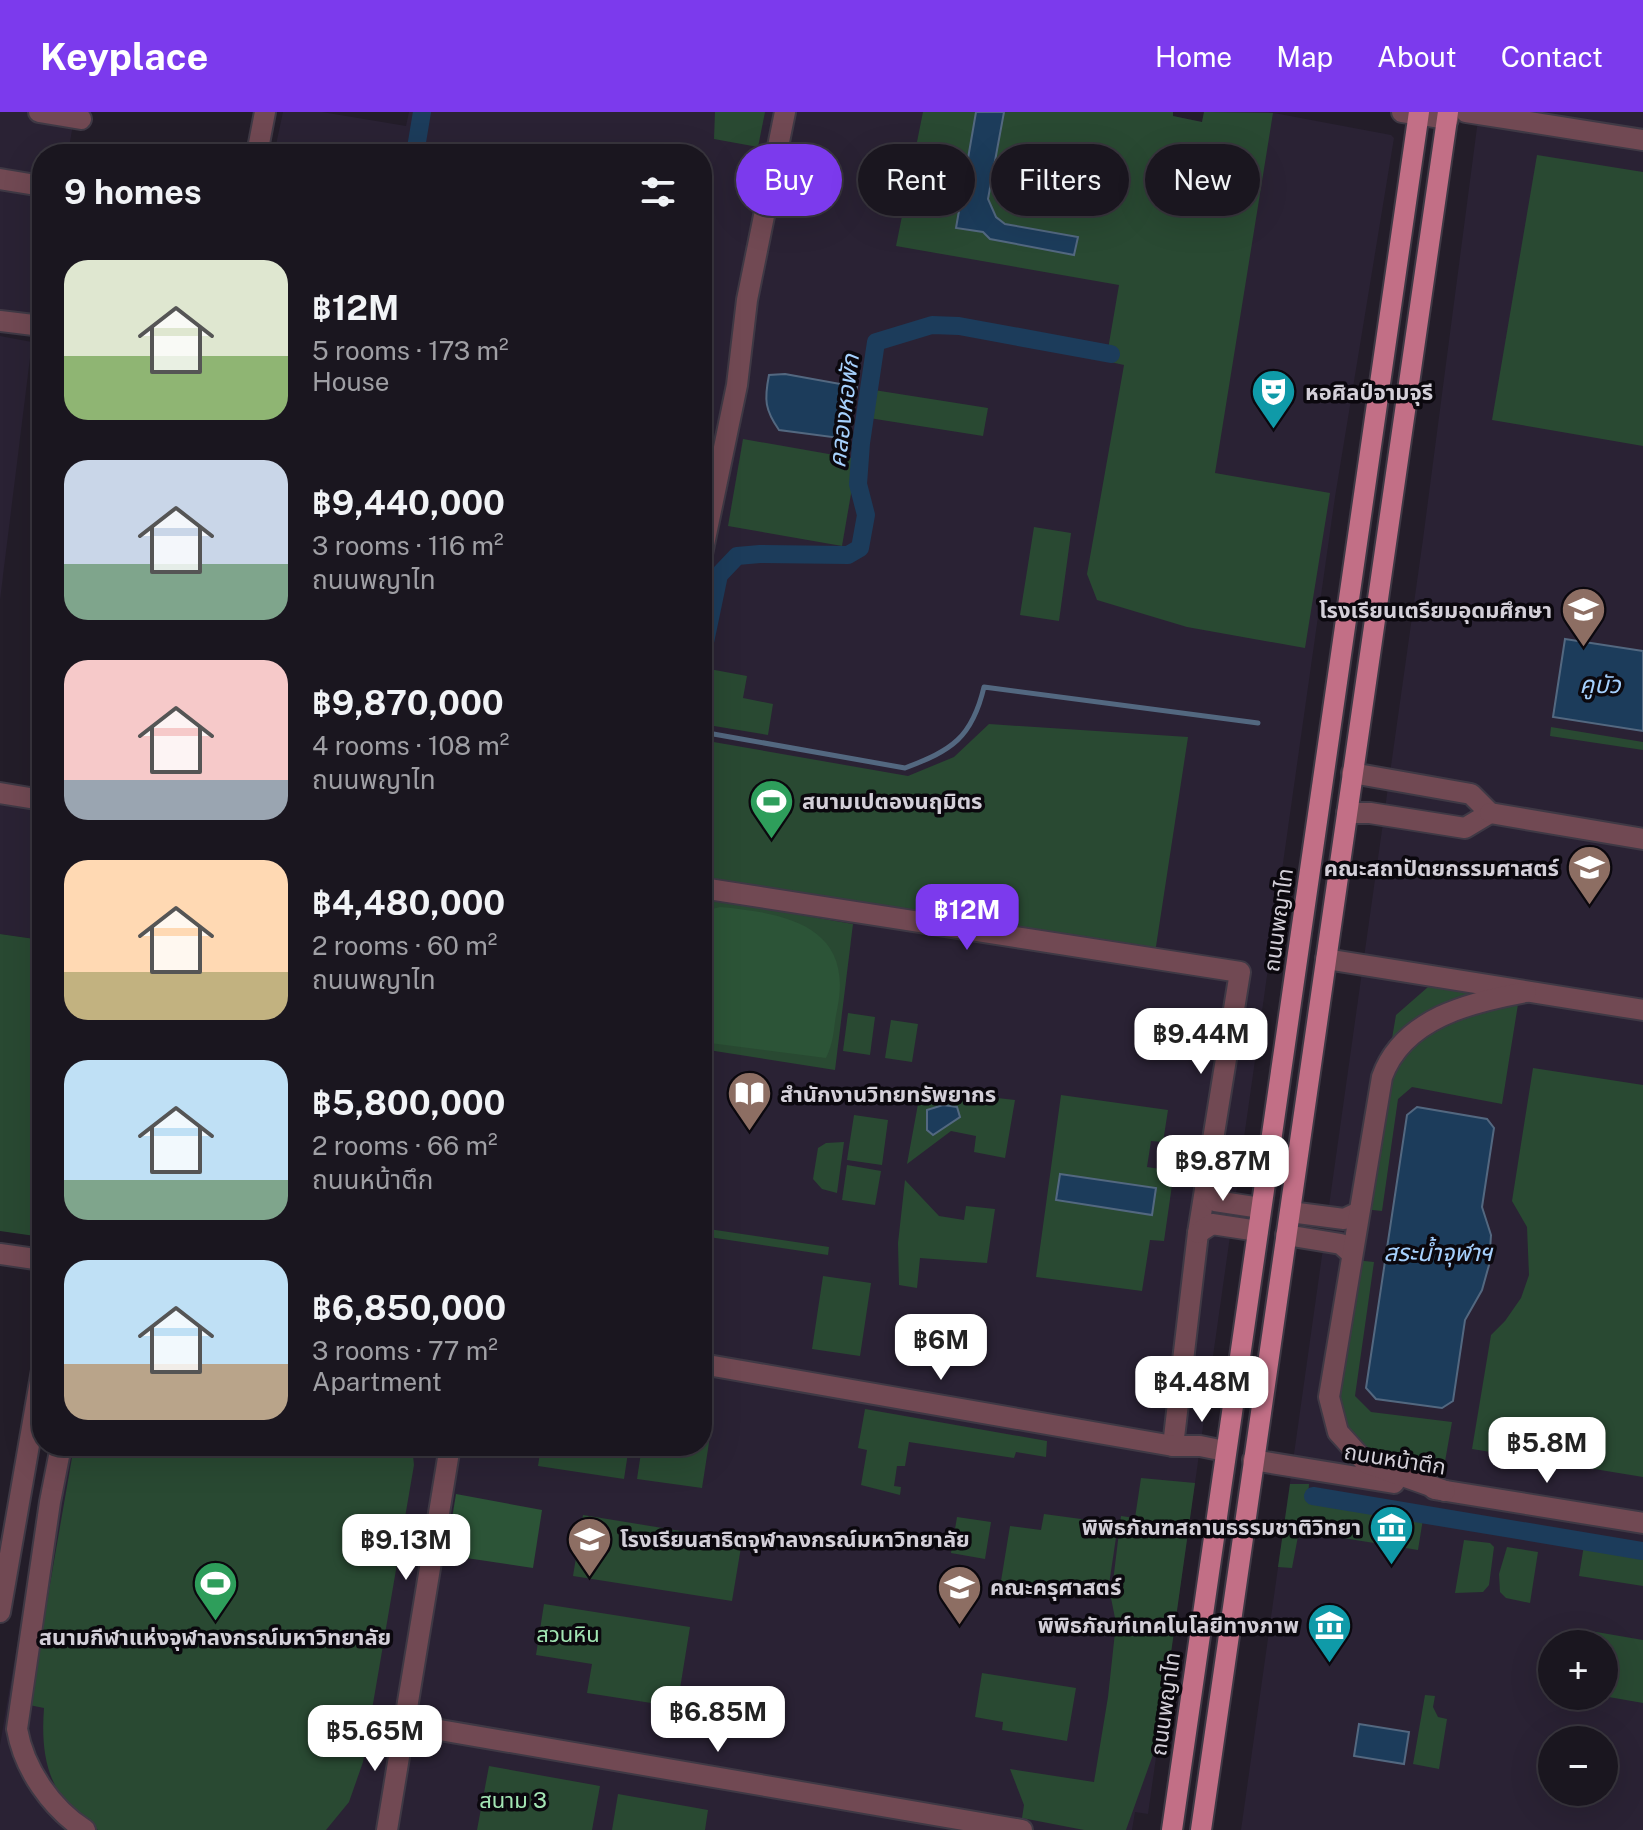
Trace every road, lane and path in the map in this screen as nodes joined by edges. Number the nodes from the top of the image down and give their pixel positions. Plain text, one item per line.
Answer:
1 (39, 112) edge
2 (265, 112) edge
3 (785, 112) edge
4 (1413, 113) edge
5 (1454, 114) edge
6 (81, 119) dead end
7 (1643, 140) edge
8 (259, 144) edge
9 (0, 179) edge
10 (32, 184) edge
11 (0, 321) edge
12 (32, 325) edge
13 (712, 506) edge
14 (1352, 773) junction
15 (0, 793) edge
16 (32, 798) edge
17 (1347, 813) junction
18 (1490, 813) junction
19 (1643, 839) edge
20 (712, 890) edge
21 (1326, 959) junction
22 (1526, 992) junction
23 (1643, 1010) edge
24 (1205, 1186) junction
25 (1261, 1208) junction
26 (1290, 1212) junction
27 (1359, 1212) junction
28 (1258, 1231) junction
29 (1198, 1233) junction
30 (1286, 1235) junction
31 (0, 1254) edge
32 (1352, 1254) junction
33 (32, 1259) edge
34 (712, 1366) edge
35 (32, 1428) edge
36 (1173, 1446) junction
37 (1225, 1451) junction
38 (59, 1456) edge
39 (448, 1456) edge
40 (1253, 1460) junction
41 (1445, 1491) junction
42 (1643, 1523) edge
43 (0, 1612) edge
44 (405, 1724) junction
45 (85, 1830) edge
46 (387, 1830) edge
47 (1022, 1830) edge
48 (1172, 1830) edge
49 (1201, 1830) edge

1 - 6 street
2 - 8 street
3 - 13 street
4 - 5 street
4 - 25 main road, ถนนพญาไท
5 - 7 street
5 - 14 main road
9 - 10 street
11 - 12 street
14 - 17 main road
14 - 18 street
15 - 16 street
17 - 18 street
17 - 21 main road
18 - 19 street
20 - 24 street
21 - 22 street
21 - 26 main road
22 - 23 street
22 - 27 street
24 - 25 street
24 - 29 street
25 - 26 main road
25 - 28 main road, ถนนพญาไท
26 - 27 street
26 - 30 main road
27 - 32 street
28 - 29 street
28 - 30 main road
28 - 37 main road, ถนนพญาไท
29 - 36 street
30 - 32 street
30 - 40 main road
31 - 33 street
32 - 41 street
34 - 36 street
35 - 43 street
36 - 37 street
37 - 48 main road, ถนนพญาไท
38 - 45 street
39 - 44 street
40 - 41 street, ถนนหน้าตึก
40 - 49 main road
41 - 42 street, ถนนหน้าตึก
44 - 46 street
44 - 47 street

